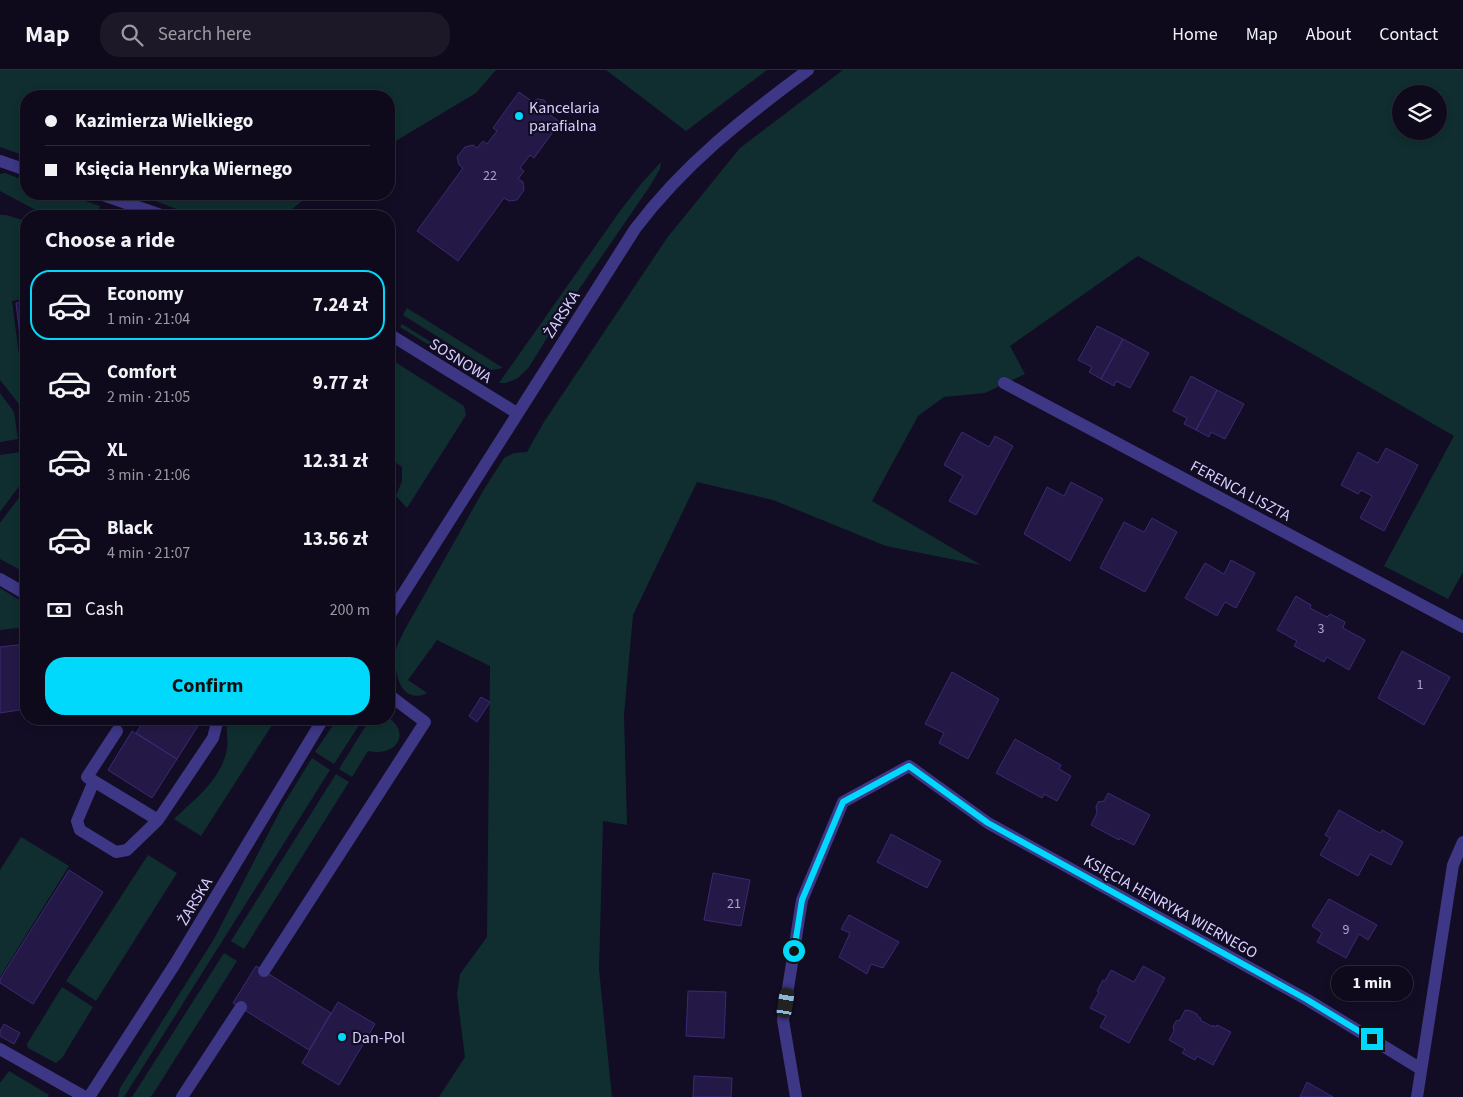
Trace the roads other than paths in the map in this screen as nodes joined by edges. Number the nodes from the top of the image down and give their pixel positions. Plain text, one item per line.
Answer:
1 (808, 70) edge
2 (0, 161) edge
3 (20, 168) edge
4 (117, 200) edge
5 (147, 210) edge
6 (395, 338) edge
7 (1004, 383) dead end
8 (517, 413) junction
9 (0, 579) edge
10 (20, 591) edge
11 (395, 606) edge
12 (1463, 627) edge
13 (395, 700) edge
14 (216, 725) edge
15 (319, 725) edge
16 (117, 731) dead end
17 (94, 781) junction
18 (158, 820) junction
19 (1463, 842) edge
20 (264, 971) dead end
21 (240, 1007) dead end
22 (0, 1050) edge
23 (1421, 1069) junction
24 (85, 1097) edge
25 (89, 1097) edge
26 (182, 1097) edge
27 (796, 1097) edge
28 (1417, 1097) edge

1 - 8 street, ŻARSKA
2 - 3 street
4 - 5 street
6 - 8 street, SOSNOWA
7 - 12 street, FERENCA LISZTA
8 - 11 street, ŻARSKA
9 - 10 street
13 - 20 street
14 - 18 street
15 - 25 street, ŻARSKA
16 - 17 street
17 - 18 street
17 - 18 street
19 - 23 street
21 - 26 street
22 - 24 street
23 - 27 street, KSIĘCIA HENRYKA WIERNEGO
23 - 28 street

